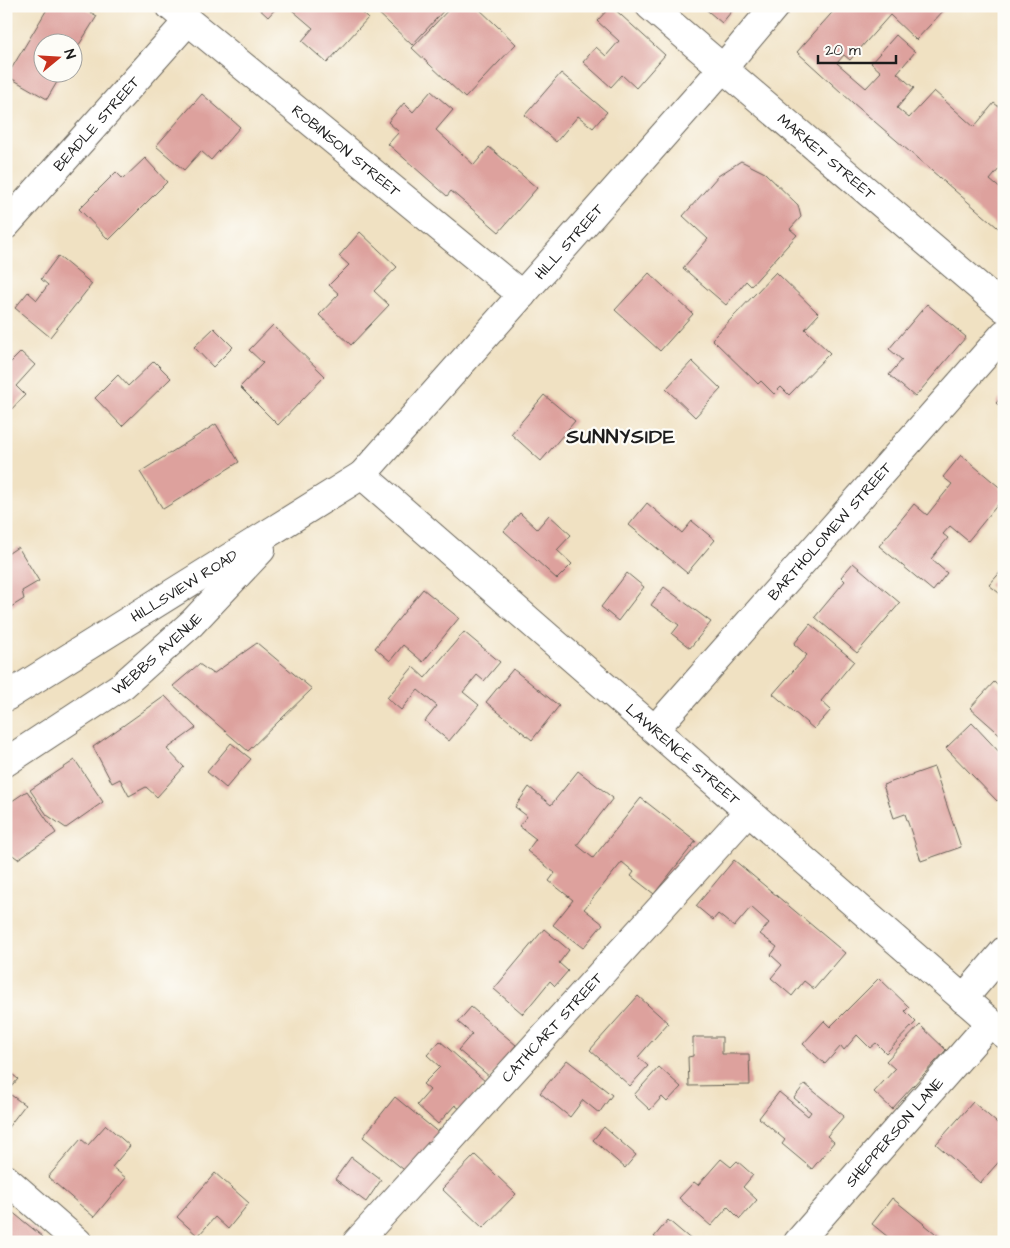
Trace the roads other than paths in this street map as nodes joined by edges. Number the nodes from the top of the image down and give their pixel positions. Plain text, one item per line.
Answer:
1 (650, 6) edge
2 (775, 6) edge
3 (179, 14) edge
4 (723, 68) junction
5 (6, 225) edge
6 (522, 295) junction
7 (1004, 308) edge
8 (1004, 334) edge
9 (362, 475) junction
10 (288, 521) junction
11 (6, 697) edge
12 (655, 730) junction
13 (6, 762) edge
14 (748, 812) junction
15 (1004, 951) edge
16 (963, 999) junction
17 (997, 1028) edge
18 (6, 1179) edge
19 (78, 1242) edge
20 (357, 1242) edge
21 (798, 1242) edge

1 - 4 street, MARKET STREET
2 - 4 street, HILL STREET
3 - 5 street, BEADLE STREET
3 - 6 street, ROBINSON STREET
4 - 6 street, HILL STREET
4 - 7 street, MARKET STREET
6 - 9 street, HILL STREET
8 - 12 street, BARTHOLOMEW STREET
9 - 10 street, HILLSVIEW ROAD
9 - 12 street, LAWRENCE STREET
10 - 11 street, HILLSVIEW ROAD
10 - 13 street, WEBBS AVENUE
12 - 14 street, LAWRENCE STREET
14 - 16 street, LAWRENCE STREET
14 - 20 street, CATHCART STREET
15 - 16 street
16 - 17 street, LAWRENCE STREET
17 - 21 street, SHEPPERSON LANE
18 - 19 street

